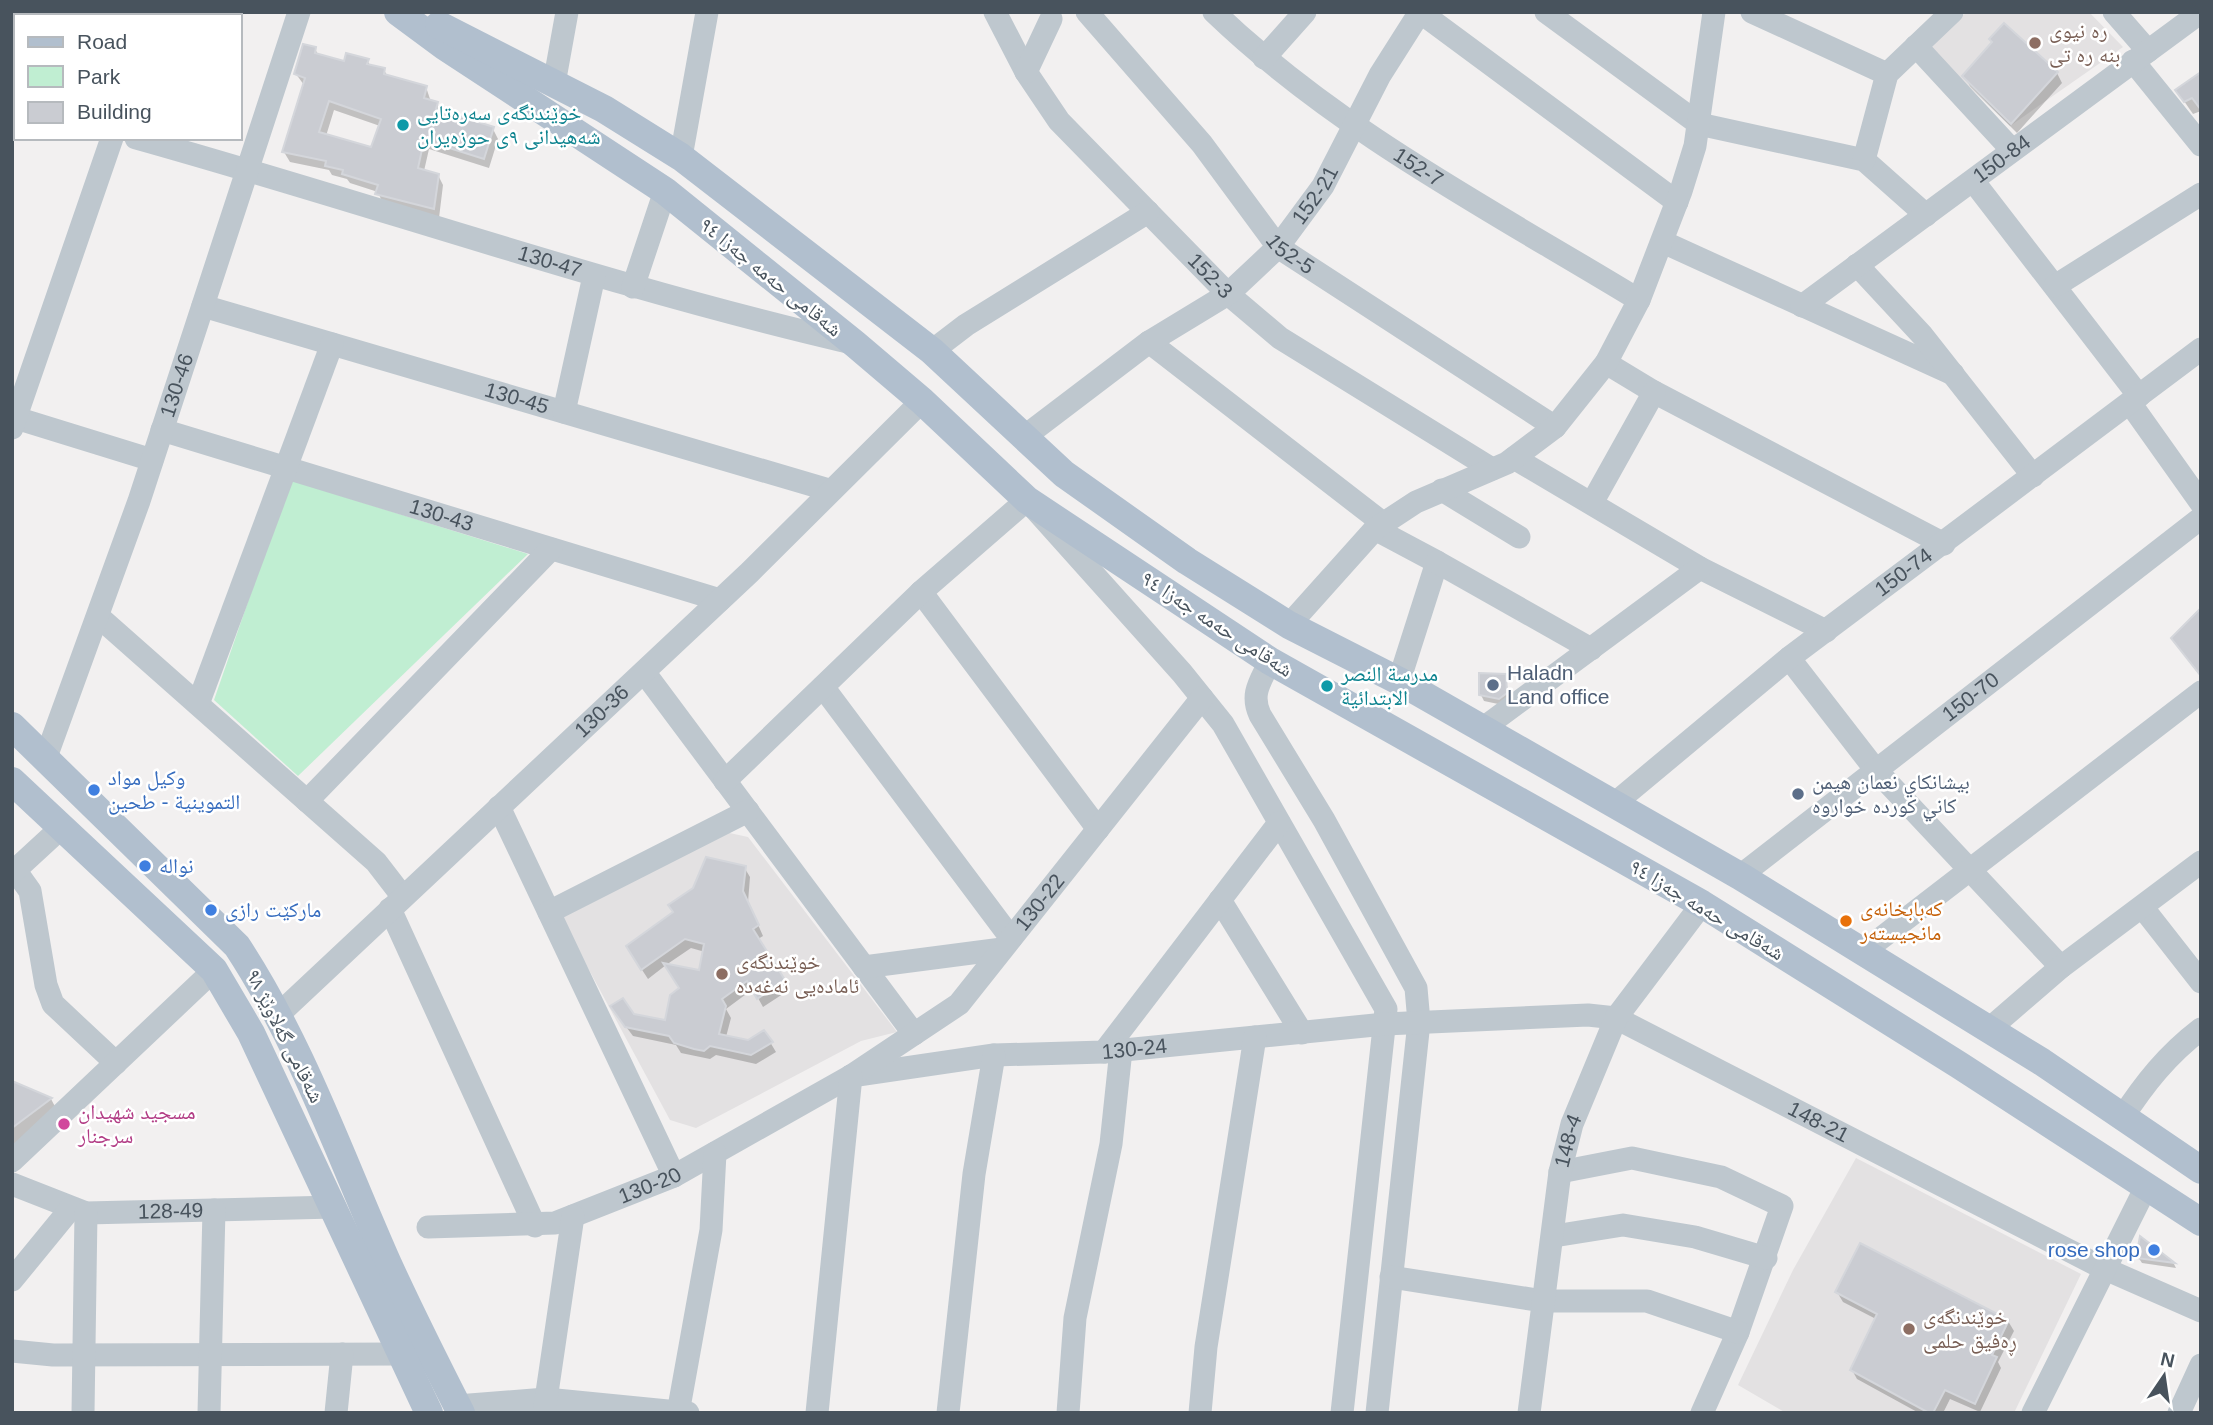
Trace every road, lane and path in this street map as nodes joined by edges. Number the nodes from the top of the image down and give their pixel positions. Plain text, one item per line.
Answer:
1 (299, 12) edge
2 (398, 12) edge
3 (567, 12) edge
4 (707, 12) edge
5 (995, 12) edge
6 (1087, 12) edge
7 (1214, 12) edge
8 (1306, 12) edge
9 (1420, 12) edge
10 (1546, 12) edge
11 (1714, 12) edge
12 (1752, 12) edge
13 (1952, 12) edge
14 (2114, 12) edge
15 (2201, 12) edge
16 (1051, 19) dead end
17 (436, 24) edge
18 (1916, 46) junction
19 (2141, 56) junction
20 (1264, 58) junction
21 (1026, 72) junction
22 (1887, 74) junction
23 (554, 84) junction
24 (1699, 124) junction
25 (1353, 127) junction
26 (111, 140) edge
27 (143, 140) edge
28 (2201, 145) edge
29 (2012, 150) junction
30 (681, 157) junction
31 (1864, 160) junction
32 (250, 170) junction
33 (1974, 182) junction
34 (665, 191) junction
35 (2201, 194) edge
36 (1677, 202) junction
37 (1148, 212) junction
38 (1926, 215) junction
39 (1663, 242) junction
40 (1278, 247) junction
41 (1857, 265) junction
42 (594, 276) junction
43 (2055, 286) junction
44 (633, 287) junction
45 (1228, 294) junction
46 (1639, 300) junction
47 (203, 306) junction
48 (1802, 306) junction
49 (1149, 342) junction
50 (332, 344) junction
51 (855, 344) junction
52 (2201, 349) edge
53 (932, 351) junction
54 (1606, 363) junction
55 (1953, 374) junction
56 (1654, 392) junction
57 (2134, 400) junction
58 (922, 401) junction
59 (564, 412) junction
60 (14, 423) edge
61 (1555, 427) junction
62 (162, 430) junction
63 (1024, 437) junction
64 (1514, 458) junction
65 (152, 460) junction
66 (284, 466) junction
67 (1492, 469) junction
68 (2033, 476) junction
69 (829, 490) junction
70 (1442, 490) junction
71 (1027, 500) junction
72 (1592, 503) junction
73 (2201, 503) edge
74 (2201, 518) edge
75 (1379, 527) junction
76 (1519, 537) dead end
77 (1944, 544) junction
78 (551, 549) junction
79 (1437, 562) junction
80 (1700, 568) junction
81 (921, 592) junction
82 (720, 600) junction
83 (99, 618) junction
84 (1289, 625) junction
85 (1826, 631) junction
86 (1591, 649) junction
87 (1789, 658) junction
88 (1270, 661) junction
89 (644, 672) junction
90 (1399, 681) junction
91 (822, 687) junction
92 (2201, 692) edge
93 (1202, 698) junction
94 (198, 704) junction
95 (12, 726) edge
96 (1482, 729) junction
97 (46, 757) junction
98 (1875, 768) junction
99 (1558, 772) junction
100 (12, 781) edge
101 (725, 781) junction
102 (307, 801) junction
103 (1614, 804) junction
104 (499, 807) junction
105 (1534, 809) junction
106 (748, 811) junction
107 (113, 823) junction
108 (1279, 823) junction
109 (62, 827) junction
110 (1098, 830) junction
111 (83, 848) junction
112 (2201, 862) edge
113 (1972, 871) junction
114 (14, 872) edge
115 (1741, 876) junction
116 (1220, 900) junction
117 (396, 903) junction
118 (1702, 904) junction
119 (2143, 908) junction
120 (549, 912) junction
121 (1007, 944) junction
122 (1863, 952) junction
123 (864, 967) junction
124 (2061, 967) junction
125 (214, 970) junction
126 (2201, 982) edge
127 (278, 1015) junction
128 (1616, 1018) junction
129 (1419, 1022) junction
130 (1385, 1024) junction
131 (2201, 1029) edge
132 (1988, 1030) junction
133 (1301, 1033) junction
134 (914, 1034) junction
135 (1255, 1037) junction
136 (1112, 1051) junction
137 (994, 1055) junction
138 (116, 1063) junction
139 (850, 1076) junction
140 (2122, 1118) junction
141 (715, 1153) junction
142 (344, 1156) junction
143 (12, 1161) edge
144 (316, 1167) junction
145 (2201, 1170) edge
146 (1560, 1172) junction
147 (674, 1176) junction
148 (12, 1184) edge
149 (2147, 1185) junction
150 (334, 1207) junction
151 (78, 1210) junction
152 (214, 1210) junction
153 (573, 1216) junction
154 (2201, 1222) edge
155 (535, 1226) junction
156 (428, 1227) dead end
157 (1554, 1236) junction
158 (1766, 1258) junction
159 (2104, 1268) junction
160 (1391, 1277) junction
161 (12, 1280) edge
162 (1544, 1301) junction
163 (2201, 1311) edge
164 (1738, 1332) junction
165 (12, 1352) edge
166 (210, 1354) junction
167 (342, 1354) junction
168 (400, 1354) junction
169 (83, 1355) junction
170 (2201, 1365) edge
171 (545, 1406) edge
172 (459, 1409) edge
173 (681, 1412) edge
174 (83, 1413) edge
175 (209, 1413) edge
176 (337, 1413) edge
177 (429, 1413) edge
178 (817, 1413) edge
179 (948, 1413) edge
180 (1068, 1413) edge
181 (1200, 1413) edge
182 (1342, 1413) edge
183 (1377, 1413) edge
184 (1529, 1413) edge
185 (1702, 1413) edge
186 (2033, 1413) edge
187 (2179, 1413) edge

1 - 32 street, 130-46
2 - 17 main road, شەقامی حەمە جەزا ٩٤
3 - 23 street
4 - 30 street
5 - 21 street, 152-3
6 - 40 street, 152-5
7 - 20 street, 152-7
8 - 20 street
9 - 25 street, 152-21
9 - 36 street
10 - 24 street
11 - 24 street
12 - 22 street
13 - 18 street
14 - 19 street
15 - 19 street, 150-84
16 - 21 street
17 - 23 main road, شەقامی حەمە جەزا ٩٤
17 - 34 main road, شەقامی حەمە جەزا ٩٤
18 - 22 street
18 - 29 street
19 - 28 street
19 - 29 street, 150-84
20 - 25 street, 152-7
21 - 37 street, 152-3
22 - 31 street
23 - 30 main road, شەقامی حەمە جەزا ٩٤
24 - 31 street
24 - 36 street
25 - 40 street, 152-21
25 - 46 street, 152-7
26 - 60 street
27 - 32 street, 130-47
29 - 33 street, 150-84
30 - 53 main road, شەقامی حەمە جەزا ٩٤
31 - 38 street
32 - 42 street, 130-47
32 - 47 street, 130-46
33 - 38 street, 150-84
33 - 43 street
34 - 44 street
34 - 51 main road, شەقامی حەمە جەزا ٩٤
35 - 43 street
36 - 39 street
37 - 45 street, 152-3
37 - 53 street
38 - 41 street, 150-84
39 - 46 street
39 - 48 street
40 - 45 street, 152-21
40 - 61 street, 152-5
41 - 48 street, 150-84
41 - 55 street
42 - 44 street, 130-47
42 - 59 street
43 - 57 street
44 - 51 street, 130-47
45 - 49 street, 152-21
45 - 67 street, 152-3
46 - 54 street
47 - 50 street, 130-45
47 - 62 street, 130-46
48 - 55 street
49 - 63 street, 152-21
49 - 75 street
50 - 59 street, 130-45
50 - 66 street
51 - 58 main road, شەقامی حەمە جەزا ٩٤
52 - 57 street, 150-74
53 - 63 main road, شەقامی حەمە جەزا ٩٤
54 - 56 street
54 - 61 street
55 - 68 street
56 - 72 street
56 - 77 street
57 - 68 street, 150-74
57 - 73 street
58 - 69 street, 130-36
58 - 71 main road, شەقامی حەمە جەزا ٩٤
59 - 69 street, 130-45
60 - 65 street
61 - 64 street
62 - 65 street, 130-46
62 - 66 street, 130-43
63 - 84 main road, شەقامی حەمە جەزا ٩٤
64 - 67 street
64 - 72 street
65 - 83 street, 130-46
66 - 78 street, 130-43
66 - 94 street
67 - 70 street
68 - 77 street, 150-74
69 - 82 street, 130-36
70 - 75 street
70 - 76 street
71 - 81 street
71 - 88 main road, شەقامی حەمە جەزا ٩٤
71 - 93 street
72 - 80 street
74 - 98 street, 150-70
75 - 79 street
75 - 84 street
77 - 85 street, 150-74
78 - 82 street, 130-43
78 - 102 street
79 - 86 street
79 - 90 street
80 - 85 street
80 - 86 street
81 - 91 street
81 - 110 street
82 - 89 street, 130-36
83 - 94 street
83 - 97 street, 130-46
84 - 90 main road, شەقامی حەمە جەزا ٩٤
85 - 87 street, 150-74
86 - 96 street
87 - 98 street
87 - 103 street, 150-74
88 - 105 main road, شەقامی حەمە جەزا ٩٤
88 - 129 street
89 - 101 street
89 - 104 street, 130-36
90 - 96 main road, شەقامی حەمە جەزا ٩٤
91 - 101 street
91 - 121 street
92 - 113 street
93 - 108 street
93 - 110 street, 130-22
94 - 102 street
95 - 97 main road, شەقامی گەلاوێژ ٩٨
96 - 99 main road, شەقامی حەمە جەزا ٩٤
97 - 107 main road, شەقامی گەلاوێژ ٩٨
98 - 113 street
98 - 115 street, 150-70
99 - 103 main road, شەقامی حەمە جەزا ٩٤
99 - 105 main road
100 - 109 main road, شەقامی گەلاوێژ ٩٨
101 - 106 street
102 - 117 street
103 - 115 main road, شەقامی حەمە جەزا ٩٤
104 - 117 street, 130-36
104 - 120 street
105 - 118 main road, شەقامی حەمە جەزا ٩٤
106 - 120 street
106 - 123 street
107 - 111 main road
107 - 127 main road, شەقامی گەلاوێژ ٩٨
108 - 116 street
108 - 130 street
109 - 111 main road, شەقامی گەلاوێژ ٩٨
109 - 114 street
110 - 121 street, 130-22
111 - 125 main road, شەقامی گەلاوێژ ٩٨
112 - 119 street
113 - 122 street
113 - 124 street
114 - 138 street
115 - 122 main road, شەقامی حەمە جەزا ٩٤
116 - 133 street
116 - 136 street
117 - 127 street, 130-36
117 - 155 street
118 - 128 street, 148-4
118 - 149 main road, شەقامی حەمە جەزا ٩٤
119 - 124 street
119 - 126 street
120 - 147 street
121 - 123 street
121 - 134 street, 130-22
122 - 132 main road, شەقامی حەمە جەزا ٩٤
123 - 134 street
124 - 132 street
125 - 138 street
125 - 144 main road, شەقامی گەلاوێژ ٩٨
127 - 142 main road, شەقامی گەلاوێژ ٩٨
128 - 129 street, 148-21
128 - 146 street, 148-4
128 - 159 street, 148-21
129 - 130 street, 130-24
129 - 160 street
130 - 133 street, 130-24
130 - 182 street
131 - 140 street
132 - 140 main road, شەقامی حەمە جەزا ٩٤
133 - 135 street, 130-24
134 - 139 street, 130-22
135 - 136 street, 130-24
135 - 181 street
136 - 137 street, 130-24
136 - 180 street
137 - 139 street, 130-24
137 - 179 street
138 - 143 street
139 - 141 street, 130-20
139 - 178 street
140 - 145 main road, شەقامی حەمە جەزا ٩٤
141 - 147 street, 130-20
141 - 173 street
142 - 144 main road
142 - 172 main road, شەقامی گەلاوێژ ٩٨
144 - 150 main road, شەقامی گەلاوێژ ٩٨
146 - 157 street, 148-4
146 - 158 street
147 - 153 street, 130-20
148 - 151 street, 128-49
149 - 154 main road, شەقامی حەمە جەزا ٩٤
149 - 159 street
150 - 152 street, 128-49
150 - 168 main road, شەقامی گەلاوێژ ٩٨
151 - 152 street, 128-49
151 - 161 street
151 - 169 street
152 - 166 street
153 - 155 street, 130-20
153 - 171 street
155 - 156 street, 130-20
157 - 158 street
157 - 162 street, 148-4
158 - 164 street
159 - 163 street, 148-21
159 - 186 street
160 - 162 street
160 - 183 street
162 - 164 street
162 - 184 street, 148-4
164 - 185 street
165 - 169 street
166 - 167 street
166 - 169 street
166 - 175 street
167 - 168 street
167 - 176 street
168 - 177 main road, شەقامی گەلاوێژ ٩٨
169 - 174 street
170 - 187 street
171 - 172 street
171 - 173 street

